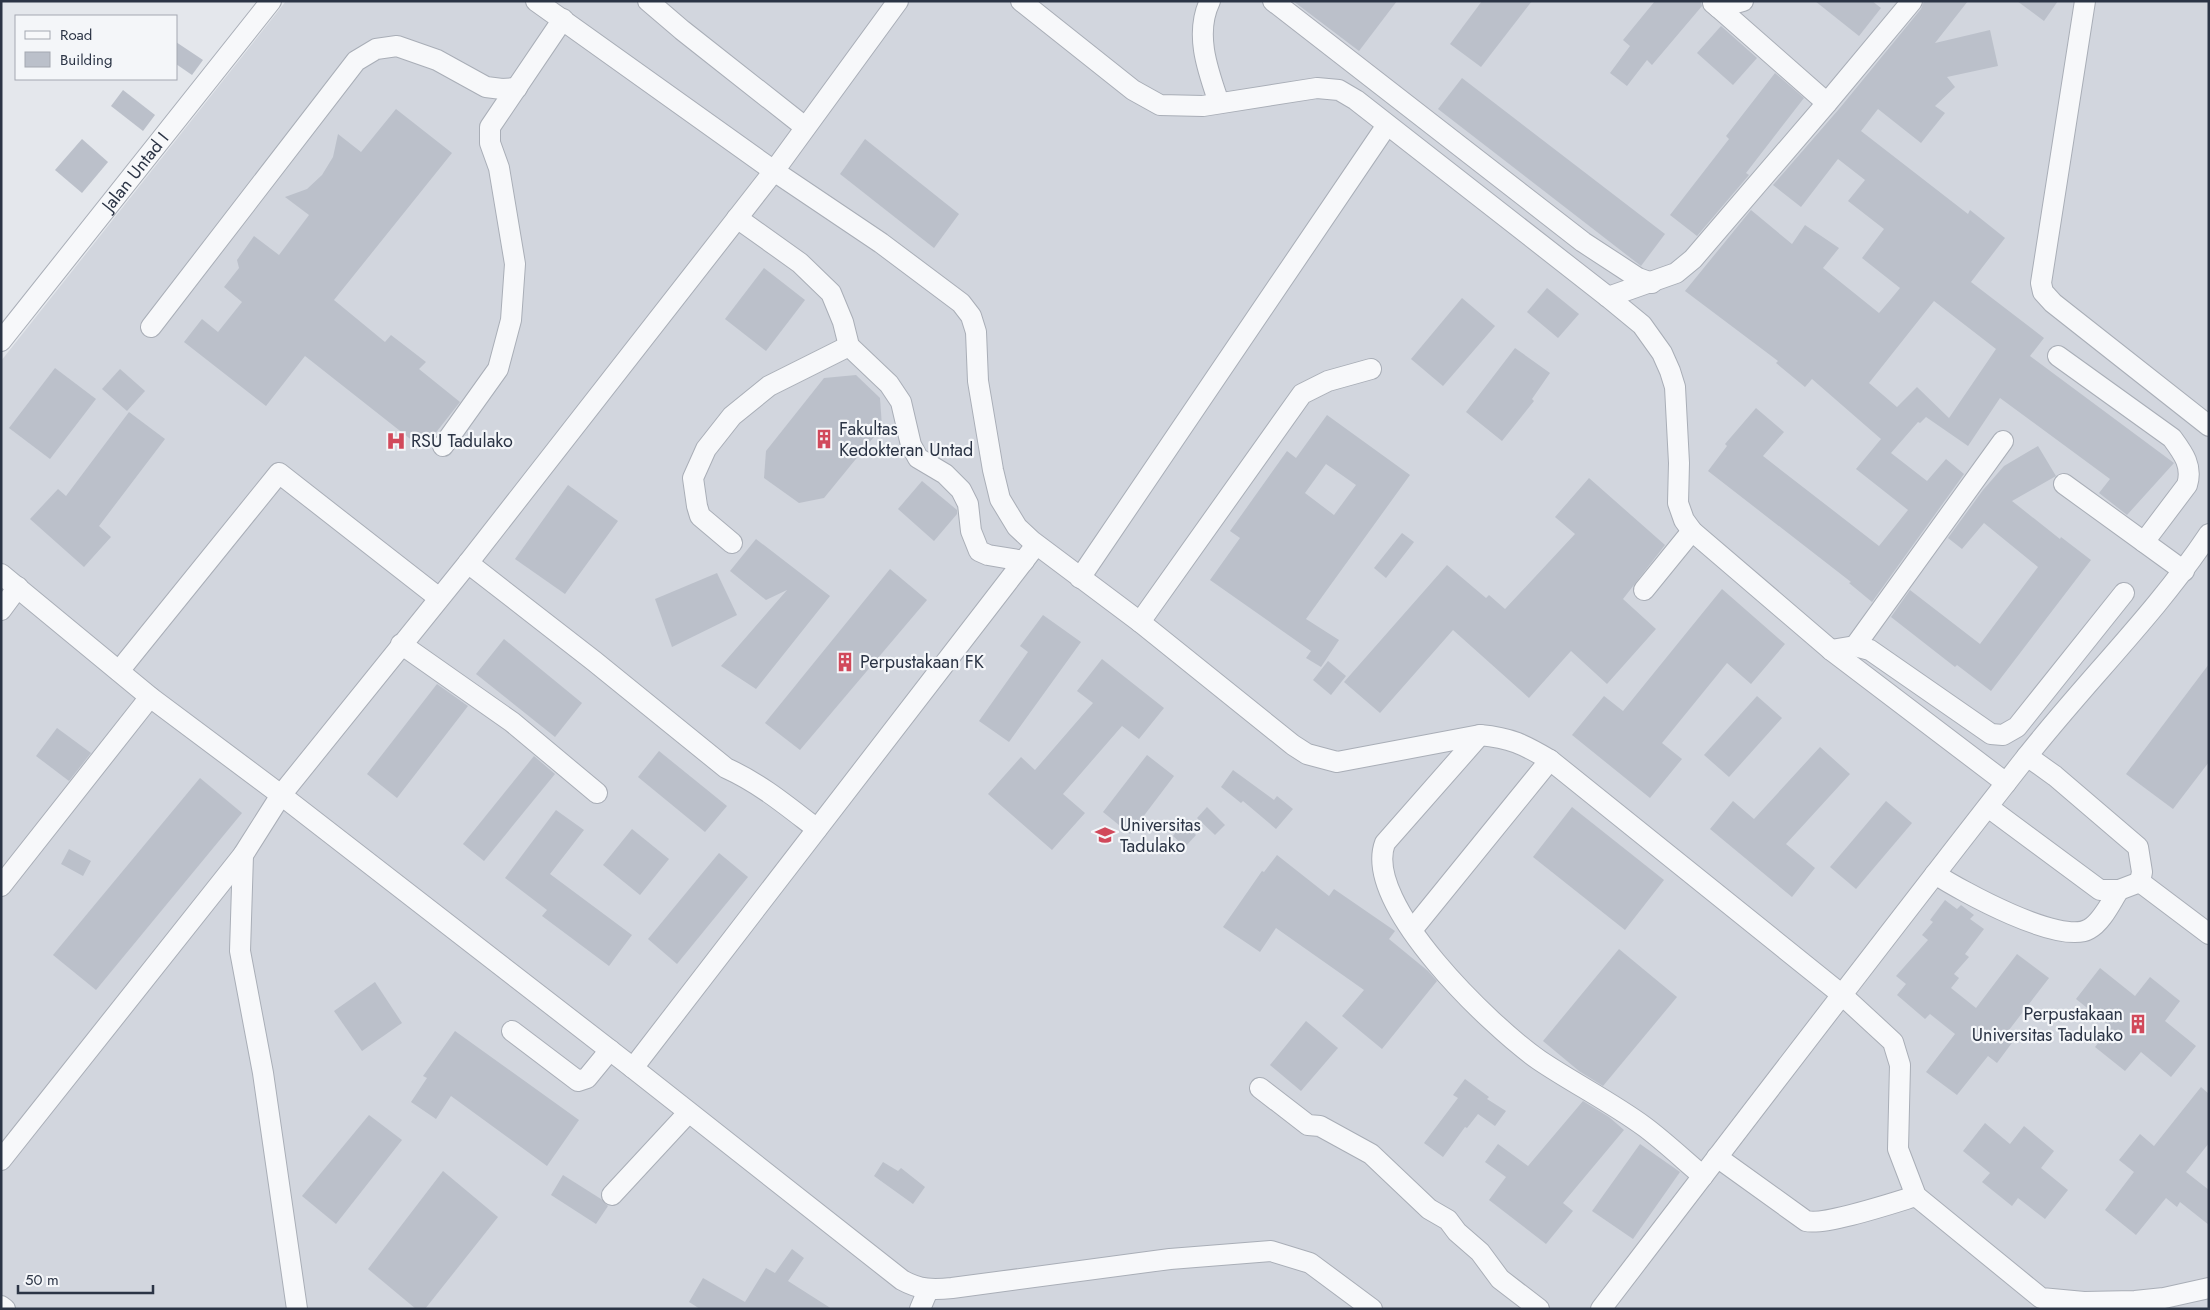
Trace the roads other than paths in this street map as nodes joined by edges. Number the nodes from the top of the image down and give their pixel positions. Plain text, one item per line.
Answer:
1 (271, 1) edge
2 (536, 1) edge
3 (648, 1) edge
4 (898, 1) edge
5 (1022, 1) edge
6 (1210, 1) edge
7 (1272, 1) edge
8 (1743, 1) edge
9 (1912, 1) edge
10 (2085, 1) edge
11 (1714, 4) edge
12 (563, 19) junction
13 (517, 88) junction
14 (1219, 103) junction
15 (1827, 103) junction
16 (1387, 125) junction
17 (805, 127) junction
18 (774, 171) junction
19 (737, 218) junction
20 (1652, 283) junction
21 (1608, 297) junction
22 (151, 327) dead end
23 (1, 342) edge
24 (849, 346) junction
25 (2058, 356) dead end
26 (1371, 369) dead end
27 (2209, 426) edge
28 (2003, 441) dead end
29 (443, 446) dead end
30 (2064, 484) dead end
31 (1692, 531) junction
32 (2209, 534) edge
33 (2144, 542) junction
34 (732, 543) dead end
35 (1036, 545) junction
36 (1024, 561) junction
37 (468, 563) junction
38 (2184, 571) junction
39 (1, 574) edge
40 (1080, 578) junction
41 (18, 587) junction
42 (1644, 590) dead end
43 (2124, 593) dead end
44 (439, 598) junction
45 (1, 610) edge
46 (1140, 622) junction
47 (401, 644) junction
48 (1855, 646) junction
49 (1831, 650) junction
50 (119, 671) junction
51 (150, 697) junction
52 (1480, 735) junction
53 (2027, 756) junction
54 (1550, 760) junction
55 (2006, 783) junction
56 (597, 793) dead end
57 (280, 795) junction
58 (1988, 806) junction
59 (817, 829) junction
60 (243, 855) junction
61 (1935, 874) junction
62 (2140, 882) junction
63 (1, 886) edge
64 (2119, 890) junction
65 (1412, 930) junction
66 (2209, 934) edge
67 (1841, 994) junction
68 (512, 1031) dead end
69 (610, 1050) junction
70 (633, 1068) junction
71 (1260, 1088) dead end
72 (688, 1113) junction
73 (2, 1157) edge
74 (1717, 1157) junction
75 (1703, 1176) junction
76 (612, 1195) dead end
77 (1916, 1196) junction
78 (2209, 1288) edge
79 (928, 1290) junction
80 (2041, 1303) edge
81 (1, 1306) edge
82 (1370, 1308) edge
83 (5, 1309) edge
84 (297, 1309) edge
85 (920, 1309) edge
86 (1539, 1309) edge
87 (1602, 1309) edge

1 - 23 street, Jalan Untad I
2 - 12 street
3 - 17 street
4 - 17 street
5 - 14 street
6 - 14 street
7 - 20 street
8 - 11 street
9 - 15 street
10 - 27 street
11 - 15 street
12 - 13 street
12 - 18 street
13 - 22 street
13 - 29 street
14 - 16 street
15 - 20 street
16 - 21 street
16 - 40 street
17 - 18 street
18 - 19 street
18 - 35 street
19 - 24 street
19 - 37 street
20 - 21 street
21 - 31 street
24 - 34 street
24 - 36 street
25 - 33 street
26 - 46 street
28 - 48 street
30 - 33 street
31 - 42 street
31 - 49 street
32 - 38 street
33 - 38 street
35 - 36 street
35 - 40 street
36 - 59 street
37 - 44 street
37 - 59 street
38 - 53 street
39 - 41 street
40 - 46 street
41 - 45 street
41 - 50 street
43 - 48 street
44 - 47 street
44 - 50 street
46 - 52 street
47 - 56 street
47 - 57 street
48 - 49 street
49 - 55 street
50 - 51 street
51 - 57 street
51 - 63 street
52 - 54 street
52 - 65 street
53 - 55 street
53 - 62 street
54 - 65 street
54 - 67 street
55 - 58 street
57 - 60 street
57 - 69 street
58 - 61 street
58 - 64 street
59 - 70 street
60 - 73 street
60 - 84 street
61 - 64 street
61 - 67 street
62 - 64 street
62 - 66 street
65 - 75 street
67 - 74 street
67 - 77 street
68 - 69 street
69 - 70 street
70 - 72 street
71 - 86 street
72 - 76 street
72 - 79 street
74 - 75 street
74 - 77 street
75 - 87 street
77 - 80 street
78 - 80 street
79 - 82 street
79 - 85 street
81 - 83 street

